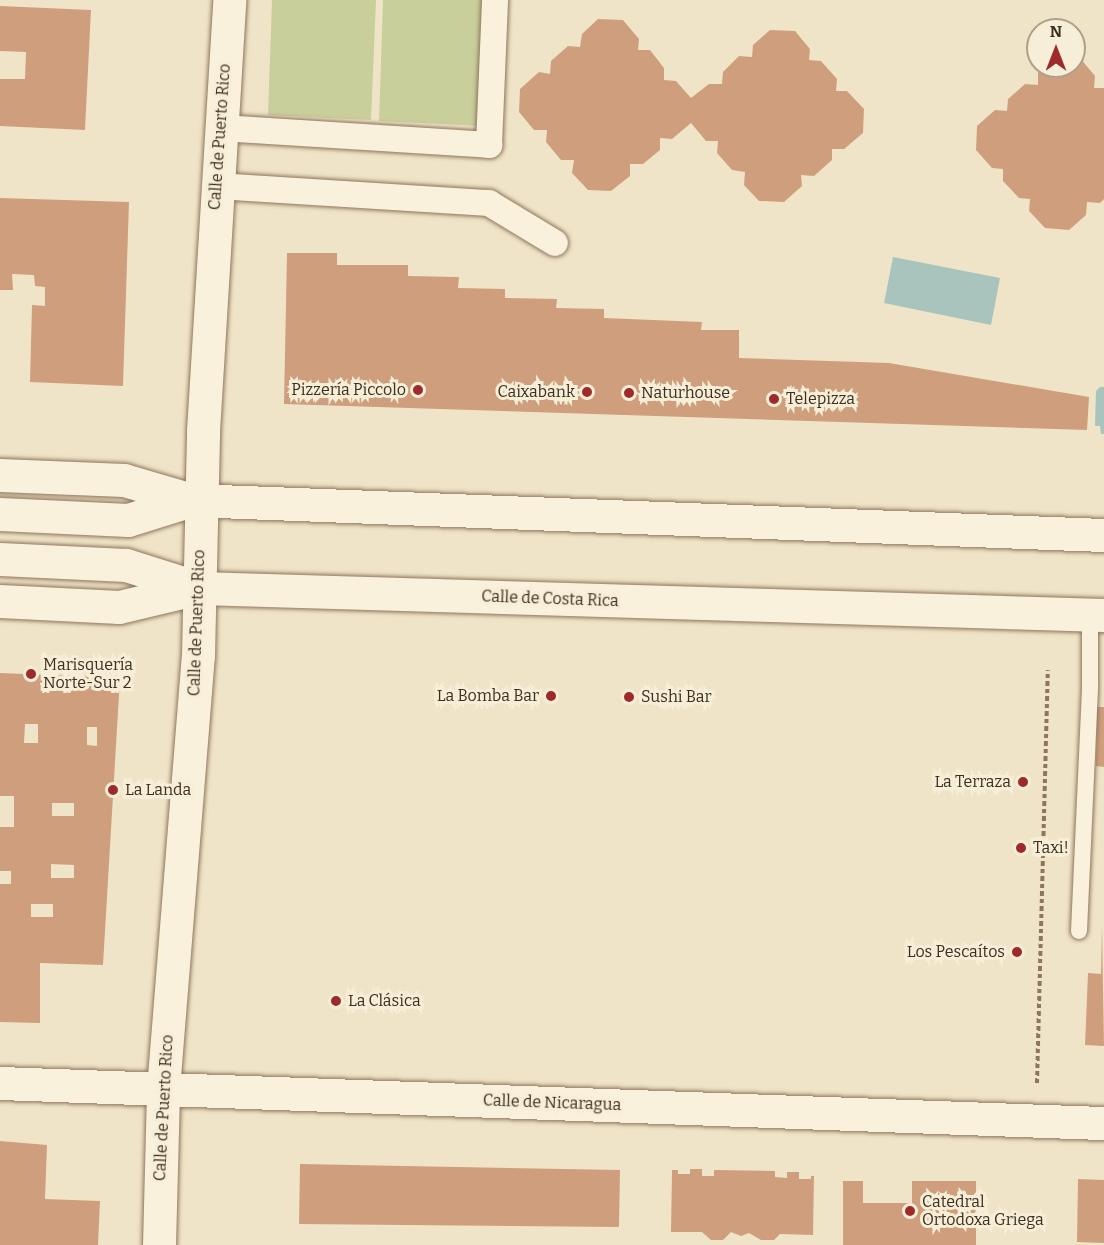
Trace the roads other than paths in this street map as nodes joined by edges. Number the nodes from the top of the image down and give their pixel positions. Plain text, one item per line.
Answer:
1 (229, 0) edge
2 (495, 0) edge
3 (220, 128) junction
4 (217, 186) junction
5 (555, 243) dead end
6 (0, 475) edge
7 (197, 501) junction
8 (0, 514) edge
9 (1104, 535) edge
10 (0, 559) edge
11 (199, 588) junction
12 (0, 601) edge
13 (1097, 615) edge
14 (1079, 931) dead end
15 (0, 1083) edge
16 (163, 1089) junction
17 (1104, 1123) edge
18 (159, 1245) edge

1 - 3 main road, Calle de Puerto Rico
2 - 3 street
3 - 4 main road, Calle de Puerto Rico
4 - 5 street
4 - 7 main road, Calle de Puerto Rico
6 - 7 main road
7 - 8 main road
7 - 9 main road
7 - 11 main road, Calle de Puerto Rico
10 - 11 main road, Calle de Costa Rica
11 - 12 main road
11 - 13 main road, Calle de Costa Rica
11 - 16 main road, Calle de Puerto Rico
13 - 14 lane
15 - 16 main road, Calle de Nicaragua
16 - 17 main road, Calle de Nicaragua
16 - 18 main road, Calle de Puerto Rico

